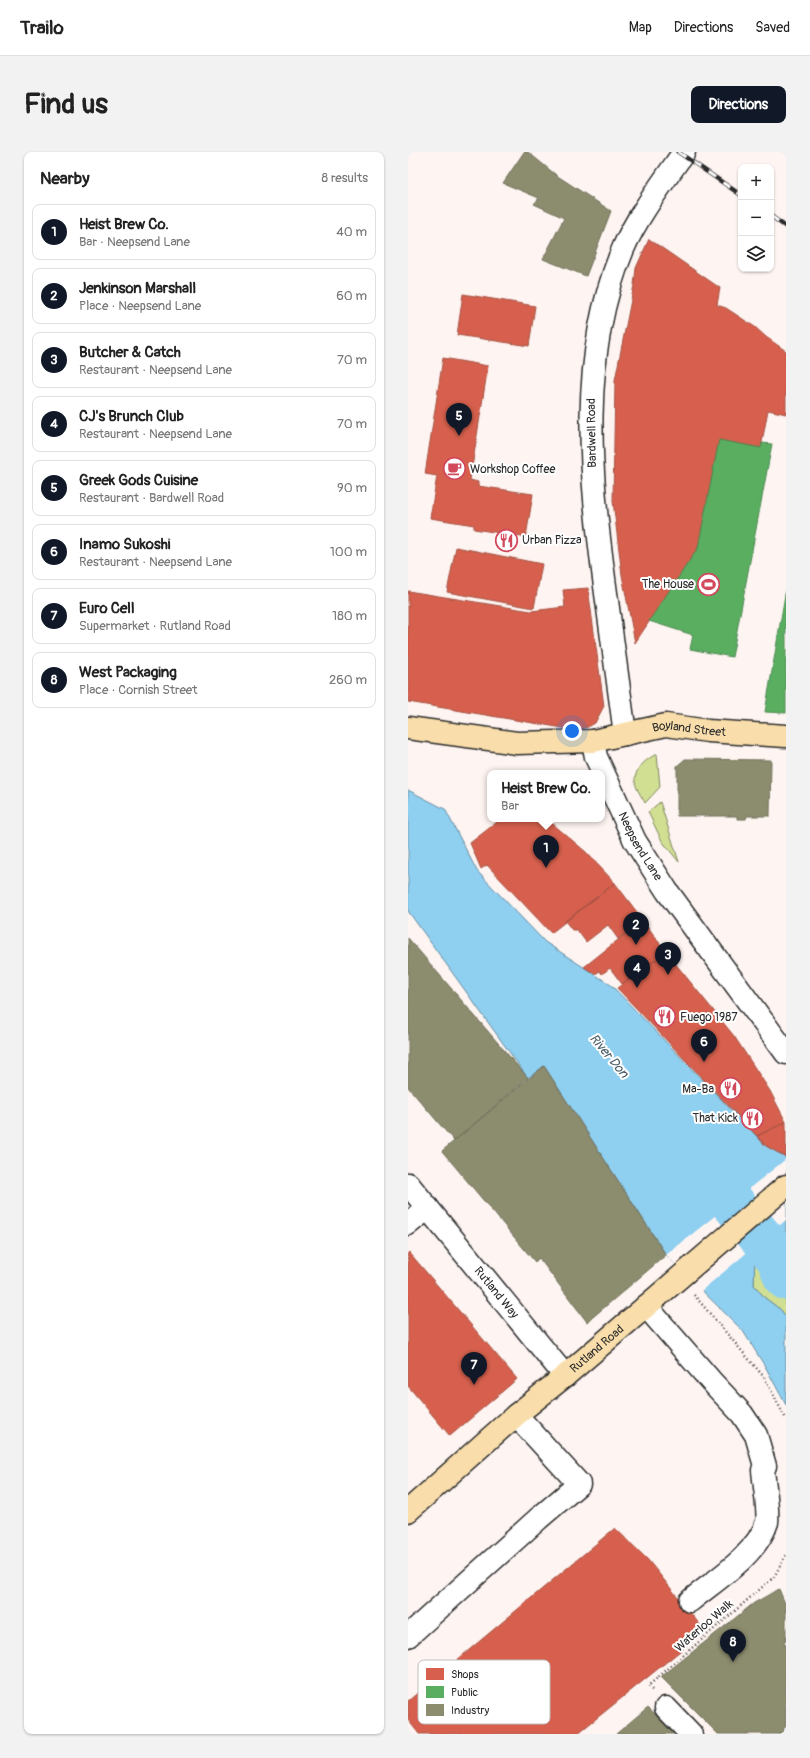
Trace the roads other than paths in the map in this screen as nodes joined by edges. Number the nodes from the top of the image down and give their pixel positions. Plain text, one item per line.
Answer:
1 (684, 152) edge
2 (408, 728) edge
3 (626, 734) junction
4 (786, 736) edge
5 (593, 741) junction
6 (602, 770) edge
7 (605, 776) edge
8 (786, 1053) edge
9 (408, 1184) edge
10 (786, 1186) edge
11 (428, 1208) junction
12 (408, 1224) edge
13 (646, 1306) junction
14 (565, 1376) junction
15 (516, 1415) junction
16 (408, 1511) edge
17 (690, 1601) dead end
18 (408, 1636) edge
19 (666, 1708) road end
20 (691, 1734) edge

1 - 3 street, Bardwell Road
2 - 5 main road
3 - 4 main road, Boyland Street
3 - 5 main road, Boyland Street
5 - 6 street, Neepsend Lane
7 - 8 street, Neepsend Lane
9 - 11 street, Rutland Way
10 - 13 main road, Rutland Road
11 - 12 street
11 - 14 street, Rutland Way
13 - 14 main road, Rutland Road
13 - 17 street
14 - 15 main road, Rutland Road
15 - 16 main road, Rutland Road
15 - 18 street
19 - 20 street

